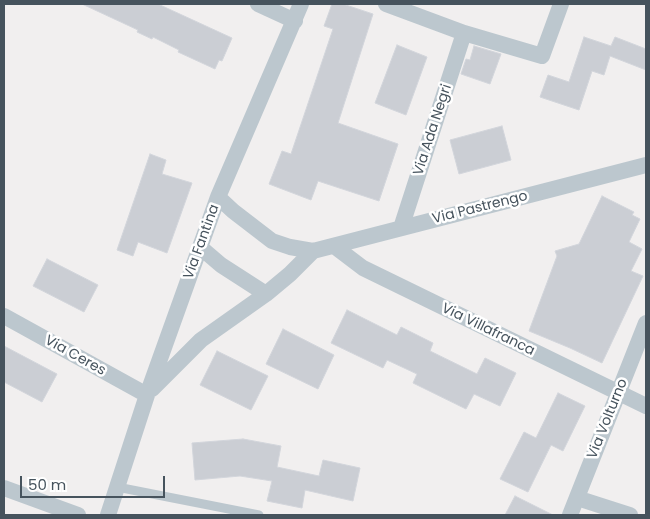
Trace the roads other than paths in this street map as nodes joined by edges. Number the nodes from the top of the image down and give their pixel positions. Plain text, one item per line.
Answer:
1 (258, 4) edge
2 (301, 4) edge
3 (386, 4) edge
4 (561, 4) edge
5 (295, 21) junction
6 (464, 34) junction
7 (646, 166) edge
8 (218, 197) junction
9 (401, 228) junction
10 (334, 246) junction
11 (200, 247) junction
12 (313, 251) junction
13 (266, 294) junction
14 (4, 316) edge
15 (646, 323) edge
16 (618, 393) junction
17 (147, 395) junction
18 (646, 406) edge
19 (117, 487) junction
20 (4, 488) edge
21 (577, 498) junction
22 (78, 515) edge
23 (108, 515) edge
24 (259, 515) edge
25 (570, 515) edge
26 (630, 515) edge

1 - 5 street
2 - 5 street, Via Fantina
3 - 6 street
4 - 6 street
5 - 8 street, Via Fantina
6 - 9 street, Via Ada Negri
7 - 9 street, Via Pastrengo
8 - 11 street, Via Fantina
8 - 12 street, Via Pastrengo
9 - 10 street, Via Pastrengo
10 - 12 street, Via Pastrengo
10 - 16 street, Via Villafranca
11 - 13 street
11 - 17 street, Via Fantina
12 - 13 street
13 - 17 street
14 - 17 street, Via Ceres
15 - 16 street, Via Volturno
16 - 18 street, Via Villafranca
16 - 21 street, Via Volturno
17 - 19 street, Via Fantina
19 - 23 street, Via Fantina
19 - 24 lane
20 - 22 street
21 - 25 street, Via Volturno
21 - 26 street

